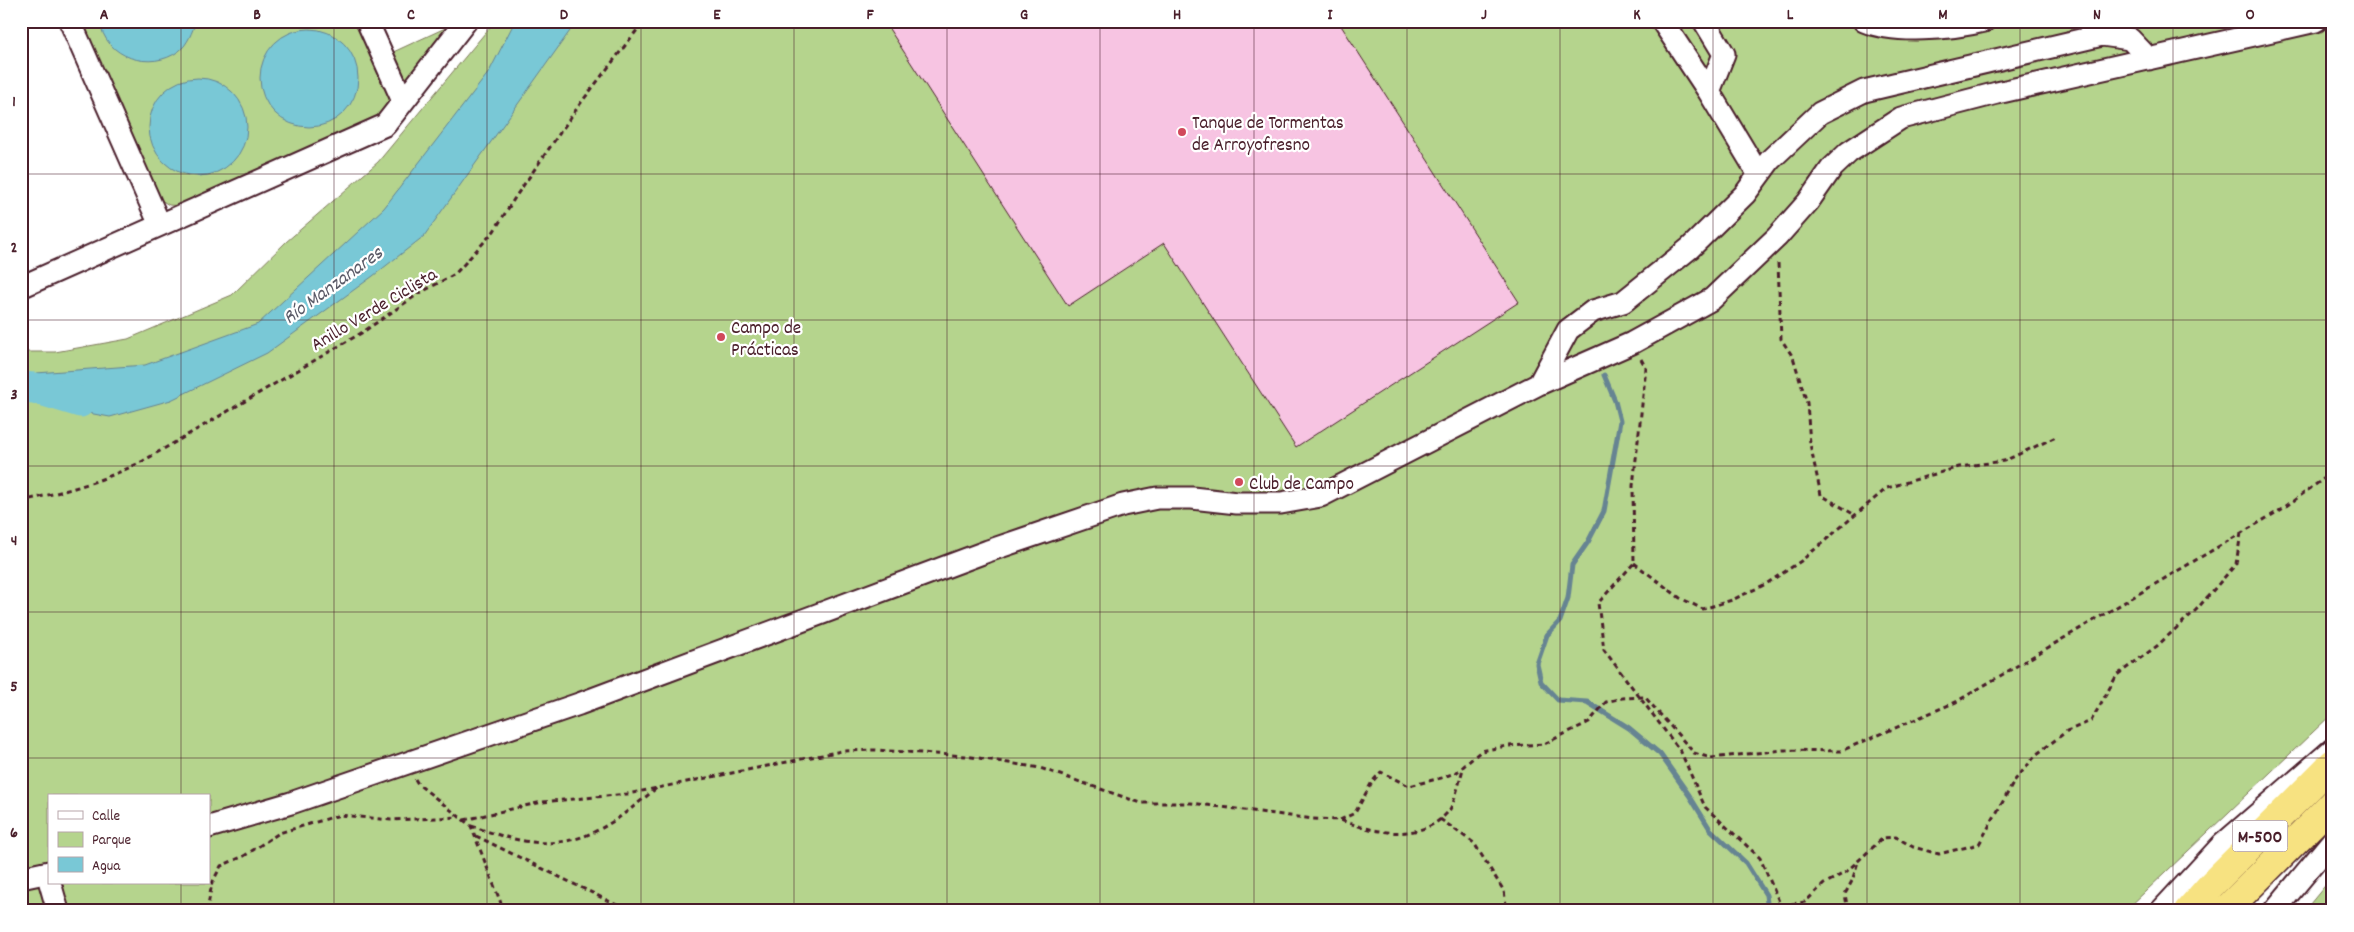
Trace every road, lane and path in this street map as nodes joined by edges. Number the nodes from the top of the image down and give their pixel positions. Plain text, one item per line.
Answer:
1 (70, 21) edge
2 (367, 21) edge
3 (466, 21) edge
4 (644, 21) edge
5 (1662, 21) edge
6 (1704, 21) edge
7 (1864, 21) edge
8 (1984, 21) edge
9 (2316, 21) edge
10 (2149, 59) junction
11 (1709, 92) junction
12 (403, 101) junction
13 (1759, 175) junction
14 (160, 224) junction
15 (1777, 237) junction
16 (21, 286) edge
17 (1632, 343) junction
18 (1539, 384) junction
19 (2056, 437) dead end
20 (2333, 472) edge
21 (21, 501) edge
22 (1856, 515) junction
23 (2241, 532) junction
24 (1634, 563) junction
25 (1640, 697) junction
26 (2333, 749) edge
27 (407, 763) junction
28 (2333, 763) edge
29 (1463, 768) junction
30 (660, 786) junction
31 (2333, 803) edge
32 (460, 817) junction
33 (1440, 819) junction
34 (464, 820) junction
35 (1340, 820) junction
36 (471, 826) junction
37 (210, 827) edge
38 (476, 836) junction
39 (2333, 840) edge
40 (1859, 860) junction
41 (48, 877) edge
42 (21, 878) edge
43 (51, 884) edge
44 (1781, 906) junction
45 (1756, 910) edge
46 (58, 911) edge
47 (207, 911) edge
48 (504, 911) edge
49 (743, 911) edge
50 (1508, 911) edge
51 (1747, 911) edge
52 (1848, 911) edge
53 (2161, 911) edge
54 (2188, 911) edge
55 (2225, 911) edge
56 (2274, 911) edge

1 - 14 lane
2 - 12 lane
3 - 12 lane
4 - 21 path, Anillo Verde Ciclista
5 - 11 lane
6 - 11 lane
7 - 8 lane
9 - 10 lane
10 - 13 lane
10 - 15 lane
11 - 13 lane
12 - 14 lane
13 - 18 lane
14 - 16 lane
15 - 17 lane
15 - 22 path
17 - 18 lane
17 - 24 path
18 - 27 lane
19 - 22 path
20 - 23 path
22 - 24 path
23 - 25 path
23 - 40 path
24 - 25 path
25 - 29 path
25 - 44 path
26 - 53 lane, M-500
27 - 32 path
27 - 37 lane
28 - 54 highway, M-500
29 - 33 path
29 - 35 path
30 - 34 path
30 - 35 path
30 - 36 path
31 - 55 highway, M-500
32 - 34 path
32 - 47 path
33 - 35 path
33 - 50 path
34 - 36 path
36 - 38 path
38 - 48 path
38 - 49 path
39 - 56 lane, M-500
40 - 44 path
40 - 52 path
41 - 42 lane
43 - 46 lane
44 - 45 path
45 - 51 path

